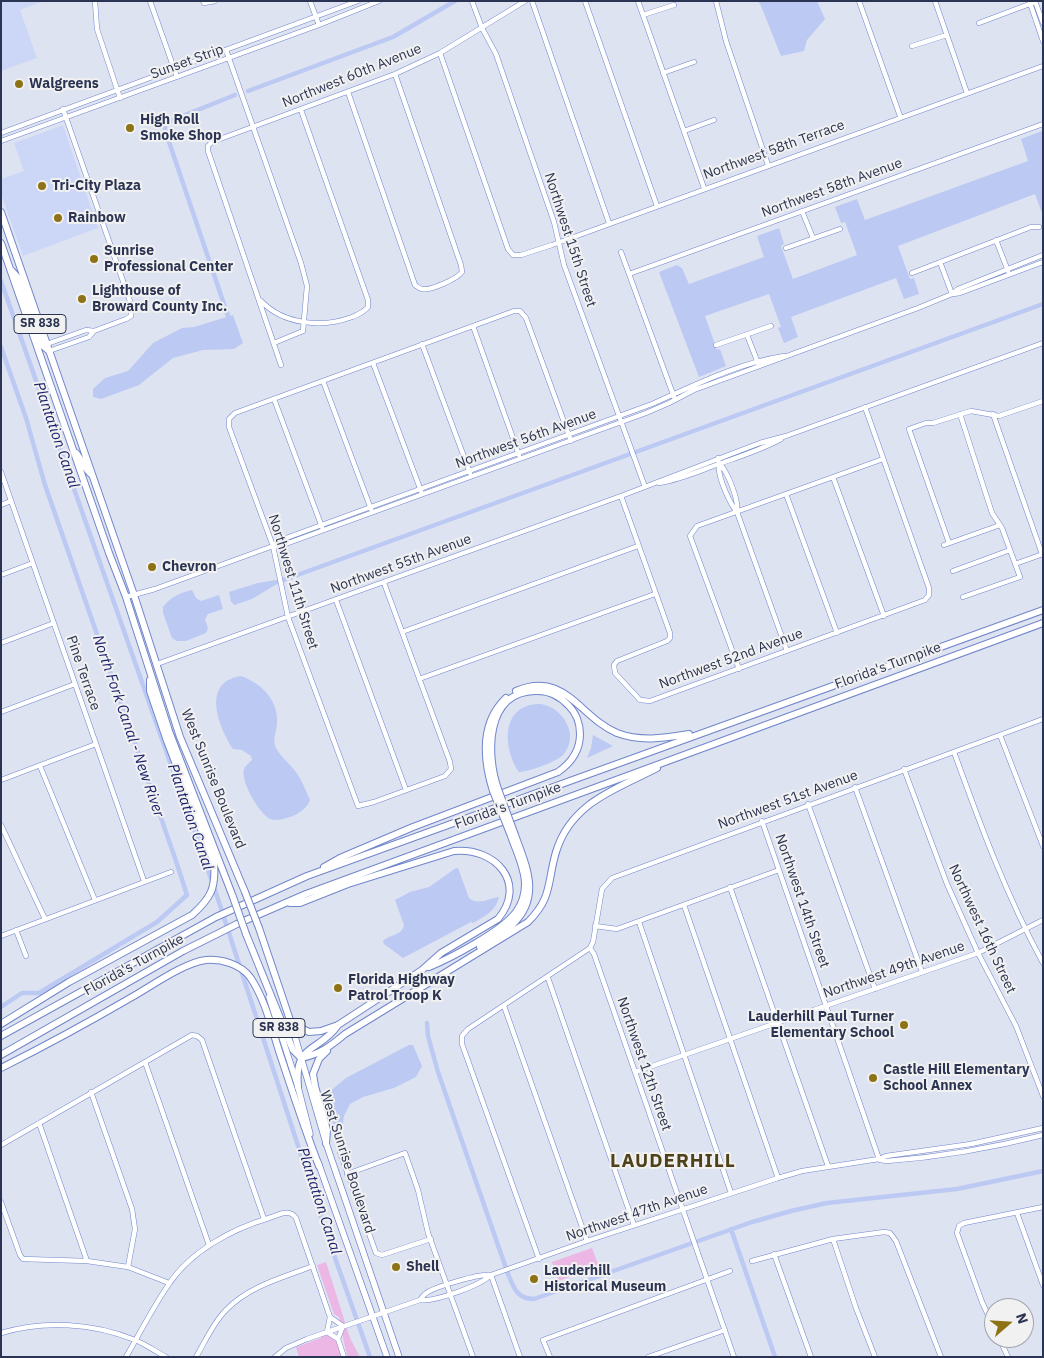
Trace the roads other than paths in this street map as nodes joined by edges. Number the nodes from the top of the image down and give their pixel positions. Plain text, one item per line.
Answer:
1 (95, 1) edge
2 (150, 1) edge
3 (215, 1) edge
4 (310, 1) edge
5 (358, 1) edge
6 (379, 1) edge
7 (472, 1) edge
8 (525, 1) edge
9 (532, 1) edge
10 (585, 1) edge
11 (638, 1) edge
12 (716, 1) edge
13 (859, 1) edge
14 (935, 1) edge
15 (203, 2) edge
16 (1032, 2) edge
17 (674, 5) dead end
18 (643, 15) junction
19 (316, 17) junction
20 (979, 23) dead end
21 (1043, 23) edge
22 (319, 25) junction
23 (482, 28) junction
24 (947, 35) junction
25 (1043, 41) edge
26 (912, 46) dead end
27 (226, 50) junction
28 (440, 53) junction
29 (229, 58) junction
30 (694, 62) dead end
31 (1043, 66) edge
32 (174, 69) junction
33 (664, 73) junction
34 (394, 74) junction
35 (176, 77) junction
36 (118, 90) junction
37 (348, 92) junction
38 (967, 93) junction
39 (120, 98) junction
40 (63, 110) junction
41 (301, 110) junction
42 (900, 116) junction
43 (66, 117) junction
44 (714, 120) dead end
45 (1043, 124) edge
46 (253, 127) junction
47 (684, 131) junction
48 (1, 133) edge
49 (1, 141) edge
50 (768, 165) junction
51 (704, 188) junction
52 (656, 206) junction
53 (802, 211) junction
54 (1, 212) edge
55 (610, 223) junction
56 (840, 228) dead end
57 (1039, 228) dead end
58 (813, 238) junction
59 (996, 240) junction
60 (559, 242) junction
61 (1, 243) edge
62 (786, 248) dead end
63 (621, 252) dead end
64 (1043, 255) edge
65 (940, 262) junction
66 (1043, 262) edge
67 (10, 268) junction
68 (1009, 272) junction
69 (912, 273) dead end
70 (629, 274) junction
71 (952, 294) junction
72 (259, 298) junction
73 (304, 322) junction
74 (472, 326) junction
75 (771, 326) dead end
76 (94, 331) junction
77 (747, 334) junction
78 (274, 343) junction
79 (1043, 343) edge
80 (47, 344) junction
81 (422, 344) junction
82 (716, 345) dead end
83 (49, 351) junction
84 (40, 356) junction
85 (373, 362) junction
86 (759, 364) junction
87 (281, 365) dead end
88 (323, 381) junction
89 (67, 397) junction
90 (674, 397) junction
91 (274, 399) junction
92 (1043, 400) edge
93 (865, 407) junction
94 (960, 414) junction
95 (993, 414) junction
96 (619, 417) junction
97 (621, 422) junction
98 (568, 435) junction
99 (570, 441) junction
100 (72, 448) junction
101 (518, 453) junction
102 (520, 459) junction
103 (884, 459) junction
104 (719, 461) junction
105 (1, 472) edge
106 (471, 474) junction
107 (92, 476) junction
108 (833, 477) junction
109 (645, 487) junction
110 (421, 492) junction
111 (786, 494) junction
112 (621, 496) junction
113 (11, 501) junction
114 (1, 505) edge
115 (371, 510) junction
116 (737, 512) junction
117 (1000, 524) junction
118 (322, 528) junction
119 (273, 546) junction
120 (638, 546) junction
121 (1010, 550) junction
122 (1042, 554) edge
123 (33, 563) junction
124 (1015, 564) junction
125 (953, 571) dead end
126 (1, 575) edge
127 (384, 583) junction
128 (655, 594) junction
129 (134, 595) junction
130 (126, 597) junction
131 (963, 598) dead end
132 (336, 600) junction
133 (1043, 610) edge
134 (884, 616) junction
135 (288, 617) junction
136 (54, 623) junction
137 (1043, 623) edge
138 (402, 632) junction
139 (837, 633) junction
140 (1, 643) edge
141 (787, 651) junction
142 (157, 664) junction
143 (739, 669) junction
144 (149, 671) junction
145 (419, 679) junction
146 (75, 684) junction
147 (1, 712) edge
148 (1043, 718) edge
149 (703, 732) junction
150 (1000, 734) junction
151 (96, 744) junction
152 (954, 752) junction
153 (683, 755) junction
154 (40, 766) junction
155 (904, 769) junction
156 (1, 780) edge
157 (855, 787) junction
158 (406, 790) junction
159 (496, 790) junction
160 (808, 804) junction
161 (762, 821) junction
162 (1, 825) edge
163 (513, 836) junction
164 (1043, 846) edge
165 (779, 870) junction
166 (171, 872) dead end
167 (307, 876) junction
168 (144, 881) junction
169 (730, 887) junction
170 (94, 900) junction
171 (286, 903) junction
172 (684, 905) junction
173 (45, 919) junction
174 (1043, 920) edge
175 (638, 922) junction
176 (595, 926) junction
177 (1025, 929) junction
178 (16, 930) junction
179 (1, 936) edge
180 (590, 948) junction
181 (978, 953) junction
182 (26, 956) dead end
183 (466, 959) junction
184 (1043, 963) edge
185 (260, 969) junction
186 (422, 970) junction
187 (922, 972) junction
188 (548, 978) junction
189 (875, 989) junction
190 (504, 1006) junction
191 (826, 1006) junction
192 (291, 1022) junction
193 (778, 1022) junction
194 (1, 1024) edge
195 (338, 1025) junction
196 (1, 1036) edge
197 (730, 1039) junction
198 (332, 1045) junction
199 (683, 1055) junction
200 (1, 1056) edge
201 (301, 1058) junction
202 (145, 1062) junction
203 (1, 1068) edge
204 (635, 1072) junction
205 (298, 1087) junction
206 (92, 1092) junction
207 (1043, 1096) edge
208 (39, 1123) junction
209 (1043, 1128) edge
210 (1043, 1135) edge
211 (1010, 1137) junction
212 (1012, 1142) junction
213 (326, 1143) junction
214 (1, 1145) edge
215 (340, 1152) dead end
216 (911, 1153) junction
217 (878, 1159) junction
218 (911, 1159) junction
219 (319, 1166) junction
220 (828, 1166) junction
221 (347, 1174) junction
222 (778, 1178) junction
223 (731, 1193) junction
224 (1, 1202) edge
225 (1043, 1207) edge
226 (682, 1209) junction
227 (1017, 1213) junction
228 (264, 1219) junction
229 (634, 1225) junction
230 (430, 1239) junction
231 (833, 1239) junction
232 (587, 1241) junction
233 (209, 1245) junction
234 (774, 1254) junction
235 (539, 1259) junction
236 (87, 1260) junction
237 (752, 1261) dead end
238 (313, 1266) junction
239 (128, 1267) junction
240 (730, 1272) dead end
241 (492, 1275) junction
242 (707, 1280) junction
243 (169, 1283) junction
244 (448, 1285) junction
245 (1043, 1285) edge
246 (451, 1294) junction
247 (420, 1300) junction
248 (984, 1306) edge
249 (384, 1313) junction
250 (372, 1316) junction
251 (330, 1317) junction
252 (344, 1326) junction
253 (725, 1330) junction
254 (327, 1332) junction
255 (1, 1333) edge
256 (338, 1339) junction
257 (136, 1340) junction
258 (126, 1357) edge
259 (166, 1357) edge
260 (196, 1357) edge
261 (276, 1357) edge
262 (344, 1357) edge
263 (387, 1357) edge
264 (399, 1357) edge
265 (473, 1357) edge
266 (520, 1357) edge
267 (550, 1357) edge
268 (648, 1357) edge
269 (734, 1357) edge
270 (810, 1357) edge
271 (875, 1357) edge
272 (941, 1357) edge

1 - 36 street
2 - 32 street
3 - 15 street
4 - 19 street
5 - 19 street, Sunset Strip
6 - 22 street, Sunset Strip
7 - 23 street, Northwest 15th Street
8 - 23 street, Northwest 60th Avenue
9 - 55 street
10 - 52 street
11 - 18 street
12 - 50 street
13 - 42 street
14 - 24 street
16 - 20 street
16 - 21 street
16 - 25 street
17 - 18 street
18 - 33 street
19 - 22 street
19 - 27 street, Sunset Strip
22 - 29 street, Sunset Strip
23 - 28 street, Northwest 60th Avenue
23 - 60 street, Northwest 15th Street
24 - 26 street
24 - 38 street
27 - 29 street
27 - 32 street, Sunset Strip
28 - 34 street, Northwest 60th Avenue
28 - 60 street, Northwest 58th Terrace
29 - 35 street, Sunset Strip
29 - 46 street
30 - 33 street
31 - 38 street, Northwest 58th Terrace
32 - 35 street
32 - 36 street, Sunset Strip
33 - 47 street
34 - 37 street, Northwest 60th Avenue
34 - 37 street
35 - 39 street, Sunset Strip
36 - 39 street
36 - 40 street, Sunset Strip
37 - 41 street, Northwest 60th Avenue
38 - 42 street, Northwest 58th Terrace
39 - 43 street, Sunset Strip
40 - 43 street
40 - 48 street, Sunset Strip
41 - 46 street, Northwest 60th Avenue
41 - 73 street
42 - 50 street, Northwest 58th Terrace
43 - 49 street, Sunset Strip
43 - 76 street
44 - 47 street
45 - 53 street, Northwest 58th Avenue
46 - 72 street, Northwest 60th Avenue
46 - 73 street
47 - 51 street
50 - 51 street, Northwest 58th Terrace
51 - 52 street, Northwest 58th Terrace
52 - 55 street, Northwest 58th Terrace
53 - 58 street
53 - 70 street, Northwest 58th Avenue
54 - 80 highway, West Sunrise Boulevard / SR 838
55 - 60 street, Northwest 58th Terrace
56 - 58 street
57 - 59 street
58 - 62 street
59 - 65 street
59 - 68 street
60 - 96 street, Northwest 15th Street
61 - 67 highway, West Sunrise Boulevard / SR 838
63 - 70 street
64 - 68 street, Northwest 56th Avenue
65 - 69 street
65 - 71 street
66 - 68 street, Northwest 56th Avenue
67 - 83 highway
67 - 84 highway, West Sunrise Boulevard / SR 838
68 - 71 street, Northwest 56th Avenue
70 - 90 street
71 - 86 street, Northwest 56th Avenue
72 - 73 street
72 - 78 street
73 - 78 street
74 - 81 street
74 - 98 street
74 - 101 street
75 - 77 street
76 - 80 street
76 - 83 street
77 - 82 street
77 - 86 street
78 - 87 street
79 - 93 street, Northwest 55th Avenue
80 - 83 highway, West Sunrise Boulevard / SR 838
81 - 85 street
81 - 106 street
83 - 89 highway, West Sunrise Boulevard / SR 838
84 - 89 highway
84 - 100 highway, West Sunrise Boulevard / SR 838
85 - 88 street
85 - 110 street
86 - 90 street, Northwest 56th Avenue
88 - 91 street
88 - 115 street
89 - 107 highway, West Sunrise Boulevard / SR 838
90 - 96 street, Northwest 56th Avenue
90 - 97 street, Northwest 56th Avenue
91 - 118 street
91 - 119 street, Northwest 11th Street
92 - 95 street
93 - 103 street
93 - 104 street, Northwest 55th Avenue
94 - 95 street
94 - 117 street
94 - 117 street
95 - 122 street
96 - 97 street, Northwest 15th Street
96 - 98 street, Northwest 56th Avenue
97 - 99 street, Northwest 56th Avenue
97 - 109 street, Northwest 15th Street
98 - 99 street
98 - 101 street, Northwest 56th Avenue
99 - 102 street, Northwest 56th Avenue
100 - 107 highway
100 - 130 highway, West Sunrise Boulevard / SR 838
101 - 102 street
101 - 106 street, Northwest 56th Avenue
102 - 106 street, Northwest 56th Avenue
103 - 108 street
103 - 134 street, Northwest 52nd Avenue
104 - 109 street, Northwest 55th Avenue
104 - 116 street
105 - 113 street, Pine Terrace
106 - 110 street, Northwest 56th Avenue
107 - 129 highway, West Sunrise Boulevard / SR 838
108 - 111 street
108 - 134 street
109 - 112 street, Northwest 55th Avenue
110 - 115 street, Northwest 56th Avenue
111 - 116 street
111 - 139 street
112 - 120 street
112 - 127 street, Northwest 55th Avenue
113 - 114 street
113 - 123 street, Pine Terrace
115 - 118 street, Northwest 56th Avenue
116 - 141 street
116 - 143 street
117 - 121 street
118 - 119 street, Northwest 56th Avenue
119 - 129 street, Northwest 56th Avenue
119 - 135 street, Northwest 11th Street
120 - 128 street
120 - 138 street
121 - 124 street
121 - 125 street
122 - 124 street
123 - 126 street
123 - 136 street, Pine Terrace
124 - 131 street
127 - 132 street, Northwest 55th Avenue
127 - 138 street
128 - 143 street, Northwest 52nd Avenue
128 - 145 street
129 - 130 street, Northwest 56th Avenue
129 - 142 highway, West Sunrise Boulevard / SR 838
130 - 144 highway, West Sunrise Boulevard / SR 838
132 - 135 street, Northwest 55th Avenue
132 - 158 street
133 - 149 highway, Florida's Turnpike
134 - 139 street, Northwest 52nd Avenue
135 - 142 street, Northwest 55th Avenue
135 - 158 street, Northwest 11th Street
136 - 140 street
136 - 146 street, Pine Terrace
137 - 153 highway, Florida's Turnpike
138 - 145 street
139 - 141 street, Northwest 52nd Avenue
141 - 143 street, Northwest 52nd Avenue
142 - 192 highway, West Sunrise Boulevard / SR 838, bridge
144 - 185 highway, West Sunrise Boulevard / SR 838, bridge
144 - 194 highway
145 - 158 street
146 - 147 street
146 - 151 street, Pine Terrace
148 - 150 street, Northwest 51st Avenue
149 - 159 highway
149 - 167 highway, Florida's Turnpike
150 - 152 street, Northwest 51st Avenue
150 - 164 street
151 - 154 street
151 - 168 street, Pine Terrace
152 - 155 street, Northwest 51st Avenue
152 - 177 street
153 - 171 highway, Florida's Turnpike
153 - 183 highway
154 - 156 street
154 - 170 street
155 - 157 street, Northwest 51st Avenue
155 - 181 street, Northwest 16th Street
157 - 160 street, Northwest 51st Avenue
157 - 187 street
159 - 163 highway, bridge
159 - 167 highway
160 - 161 street, Northwest 51st Avenue
160 - 189 street
161 - 165 street, Northwest 14th Street
161 - 176 street, Northwest 51st Avenue
162 - 173 street
163 - 183 highway
163 - 186 highway
165 - 169 street
165 - 191 street, Northwest 14th Street
166 - 168 street
167 - 196 highway, Florida's Turnpike
168 - 170 street
169 - 172 street
169 - 193 street
170 - 173 street
171 - 186 highway
171 - 200 highway, Florida's Turnpike
172 - 175 street
172 - 197 street
173 - 178 street
174 - 177 street, Northwest 49th Avenue
175 - 176 street
175 - 199 street
176 - 180 street, Northwest 51st Avenue
177 - 181 street, Northwest 49th Avenue
177 - 184 street
178 - 179 street
178 - 182 street
180 - 188 street
180 - 204 street, Northwest 12th Street
181 - 187 street, Northwest 49th Avenue
181 - 207 street, Northwest 16th Street
183 - 198 highway
185 - 201 highway
185 - 205 main road, West Sunrise Boulevard / SR 838
186 - 195 highway
187 - 189 street, Northwest 49th Avenue
188 - 190 street
188 - 229 street
189 - 191 street, Northwest 49th Avenue
190 - 232 street
190 - 235 street
191 - 193 street, Northwest 49th Avenue
191 - 217 street, Northwest 14th Street
192 - 195 highway
192 - 201 main road, West Sunrise Boulevard / SR 838
193 - 197 street, Northwest 49th Avenue
193 - 220 street
195 - 201 highway
197 - 199 street, Northwest 49th Avenue
197 - 222 street
198 - 201 highway
198 - 213 highway
199 - 204 street, Northwest 49th Avenue
199 - 223 street
201 - 205 highway
201 - 213 main road, West Sunrise Boulevard / SR 838
202 - 206 street
202 - 228 street
202 - 233 street
203 - 219 highway
204 - 226 street, Northwest 12th Street
205 - 219 main road, West Sunrise Boulevard / SR 838
206 - 208 street
206 - 239 street
208 - 214 street
208 - 236 street
209 - 211 street, Northwest 47th Avenue
210 - 212 street, Northwest 47th Avenue
211 - 212 street
211 - 216 street, Northwest 47th Avenue
212 - 218 street, Northwest 47th Avenue
213 - 249 main road, West Sunrise Boulevard / SR 838
215 - 221 street
216 - 217 street, Northwest 47th Avenue
216 - 218 street
217 - 218 street, Northwest 47th Avenue
217 - 220 street, Northwest 47th Avenue
219 - 250 main road, West Sunrise Boulevard / SR 838
220 - 222 street, Northwest 47th Avenue
221 - 230 street
221 - 230 street
222 - 223 street, Northwest 47th Avenue
223 - 226 street, Northwest 47th Avenue
224 - 236 street
225 - 227 street
226 - 229 street, Northwest 47th Avenue
226 - 242 street, Northwest 12th Street
227 - 245 street
227 - 248 street
228 - 233 street
228 - 238 street
229 - 232 street, Northwest 47th Avenue
230 - 244 street
231 - 234 street
231 - 271 street
231 - 272 street
232 - 235 street, Northwest 47th Avenue
233 - 243 street
234 - 237 street
234 - 270 street
235 - 241 street, Northwest 47th Avenue
236 - 239 street
238 - 251 street
238 - 260 street
239 - 243 street
240 - 242 street
241 - 244 street, Northwest 47th Avenue
241 - 246 street, Northwest 47th Avenue
241 - 266 street
242 - 253 street, Northwest 12th Street
242 - 267 street
243 - 257 street
244 - 246 street
244 - 247 street, Northwest 47th Avenue
246 - 247 street, Northwest 47th Avenue
246 - 265 street
247 - 249 street, Northwest 47th Avenue
249 - 250 street, Northwest 47th Avenue
249 - 264 main road, West Sunrise Boulevard / SR 838
250 - 252 street, Northwest 47th Avenue
250 - 263 main road, West Sunrise Boulevard / SR 838
251 - 252 street
251 - 254 street
252 - 254 street, Northwest 47th Avenue
252 - 256 street
253 - 268 street
253 - 269 street, Northwest 12th Street
254 - 256 street
254 - 261 street, Northwest 47th Avenue
255 - 257 street
256 - 262 street
257 - 258 street
257 - 259 street

